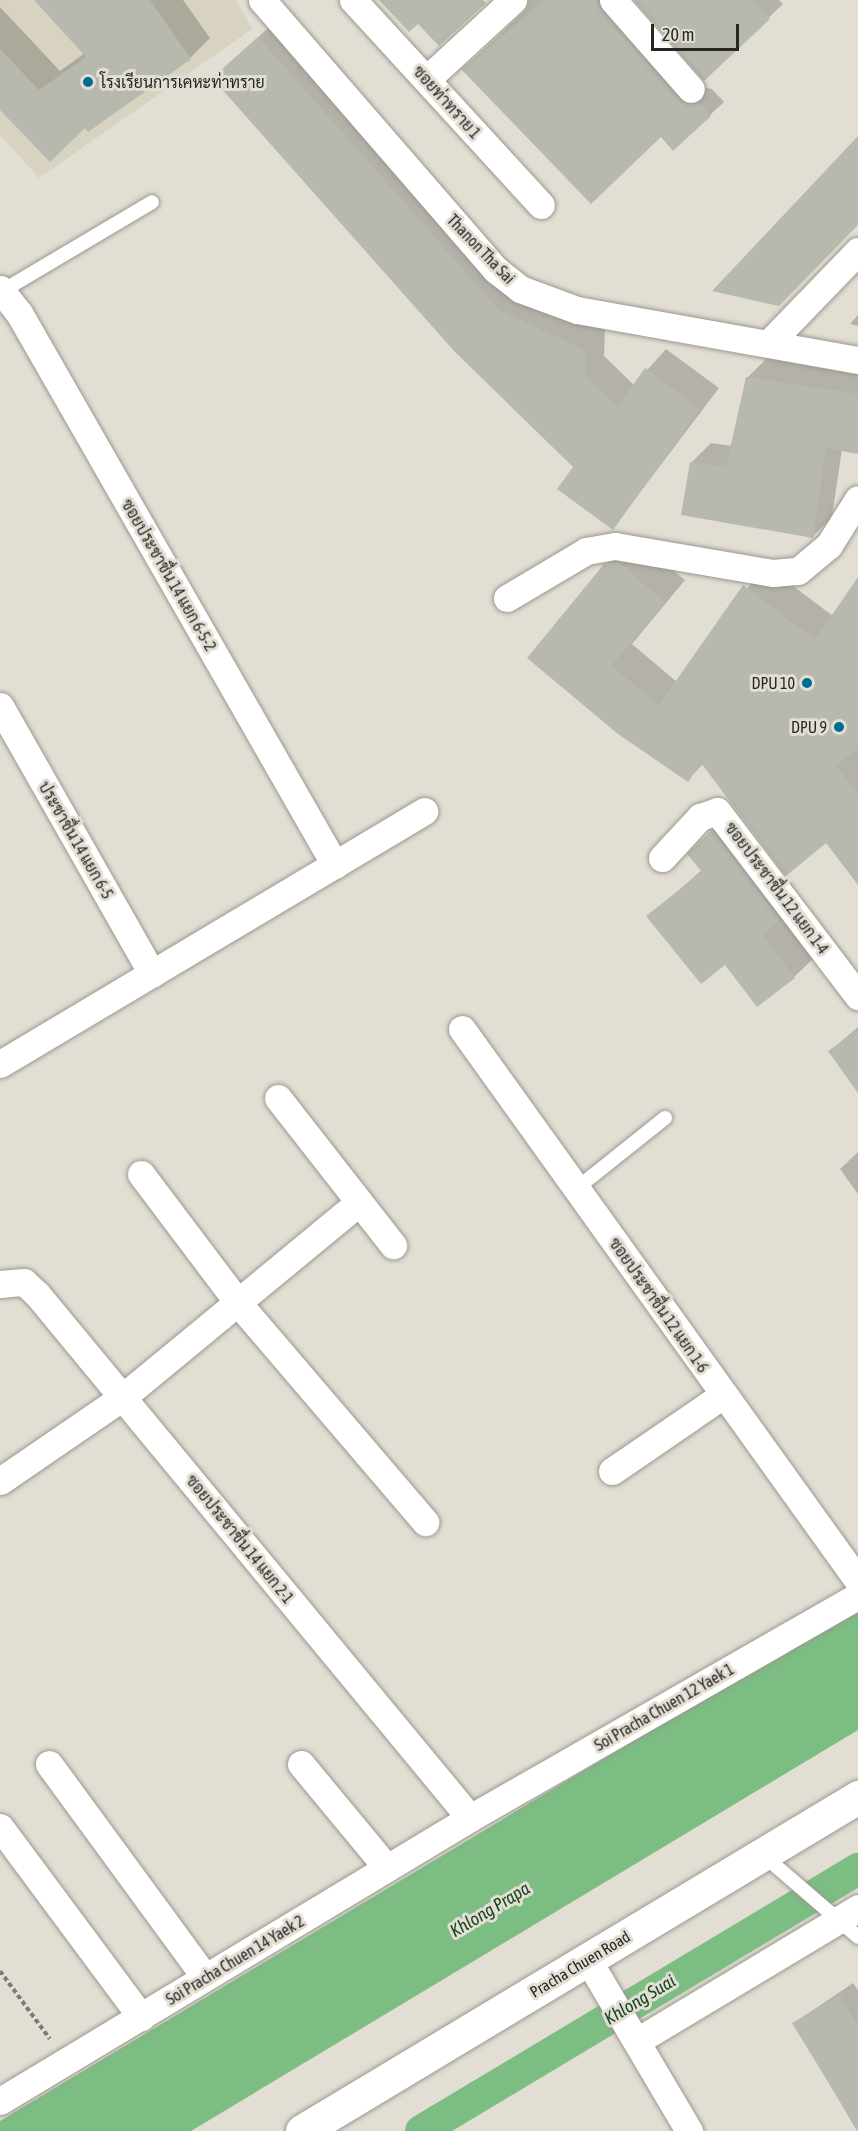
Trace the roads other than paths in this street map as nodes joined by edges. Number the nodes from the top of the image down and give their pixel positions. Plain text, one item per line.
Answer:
1 (262, 0) edge
2 (353, 0) edge
3 (513, 0) edge
4 (613, 0) edge
5 (427, 79) junction
6 (691, 89) dead end
7 (152, 202) dead end
8 (541, 205) dead end
9 (858, 251) edge
10 (2, 290) edge
11 (771, 341) junction
12 (858, 360) edge
13 (858, 499) edge
14 (507, 598) dead end
15 (0, 706) edge
16 (424, 811) dead end
17 (662, 858) dead end
18 (334, 865) junction
19 (152, 974) junction
20 (858, 996) edge
21 (462, 1029) dead end
22 (0, 1064) edge
23 (278, 1098) dead end
24 (665, 1118) dead end
25 (141, 1174) dead end
26 (576, 1189) junction
27 (359, 1202) junction
28 (393, 1245) dead end
29 (0, 1284) edge
30 (239, 1304) junction
31 (723, 1395) junction
32 (124, 1396) junction
33 (612, 1471) dead end
34 (0, 1480) edge
35 (424, 1522) dead end
36 (858, 1581) edge
37 (858, 1596) edge
38 (49, 1764) dead end
39 (301, 1764) dead end
40 (858, 1797) edge
41 (470, 1818) junction
42 (0, 1827) edge
43 (762, 1854) junction
44 (387, 1868) junction
45 (844, 1918) edge
46 (588, 1960) junction
47 (205, 1977) junction
48 (141, 2017) junction
49 (635, 2035) junction
50 (0, 2101) edge
51 (302, 2131) edge
52 (689, 2131) edge

1 - 11 street, Thanon Tha Sai
2 - 5 street, ซอยท่าทราย 1
3 - 5 street
4 - 6 street
5 - 8 street, ซอยท่าทราย 1
7 - 10 lane
9 - 11 street
10 - 18 street, ซอยประชาชื่น 14 แยก 6-5-2
11 - 12 street, Thanon Tha Sai
13 - 14 street
15 - 19 street, ประชาชื่น 14 แยก 6-5
16 - 18 street
17 - 20 street, ซอยประชาชื่น 12 แยก 1-4
18 - 19 street
19 - 22 street
21 - 26 street, ซอยประชาชื่น 12 แยก 1-6
23 - 27 street
24 - 26 lane
25 - 30 street
26 - 31 street, ซอยประชาชื่น 12 แยก 1-6
27 - 28 street
27 - 30 street
29 - 32 street, ซอยประชาชื่น 14 แยก 2-1
30 - 32 street
30 - 35 street
31 - 33 street
31 - 36 street, ซอยประชาชื่น 12 แยก 1-6
32 - 34 street
32 - 41 street, ซอยประชาชื่น 14 แยก 2-1
37 - 41 street, Soi Pracha Chuen 12 Yaek 1
38 - 47 street
39 - 44 street
40 - 43 main road, Pracha Chuen Road
41 - 44 street, Soi Pracha Chuen 14 Yaek 2
42 - 48 street
43 - 45 lane
43 - 46 main road, Pracha Chuen Road
44 - 47 street, Soi Pracha Chuen 14 Yaek 2
45 - 49 street
46 - 49 street
46 - 51 main road, Pracha Chuen Road
47 - 48 street, Soi Pracha Chuen 14 Yaek 2
48 - 50 street, Soi Pracha Chuen 14 Yaek 2
49 - 52 street

